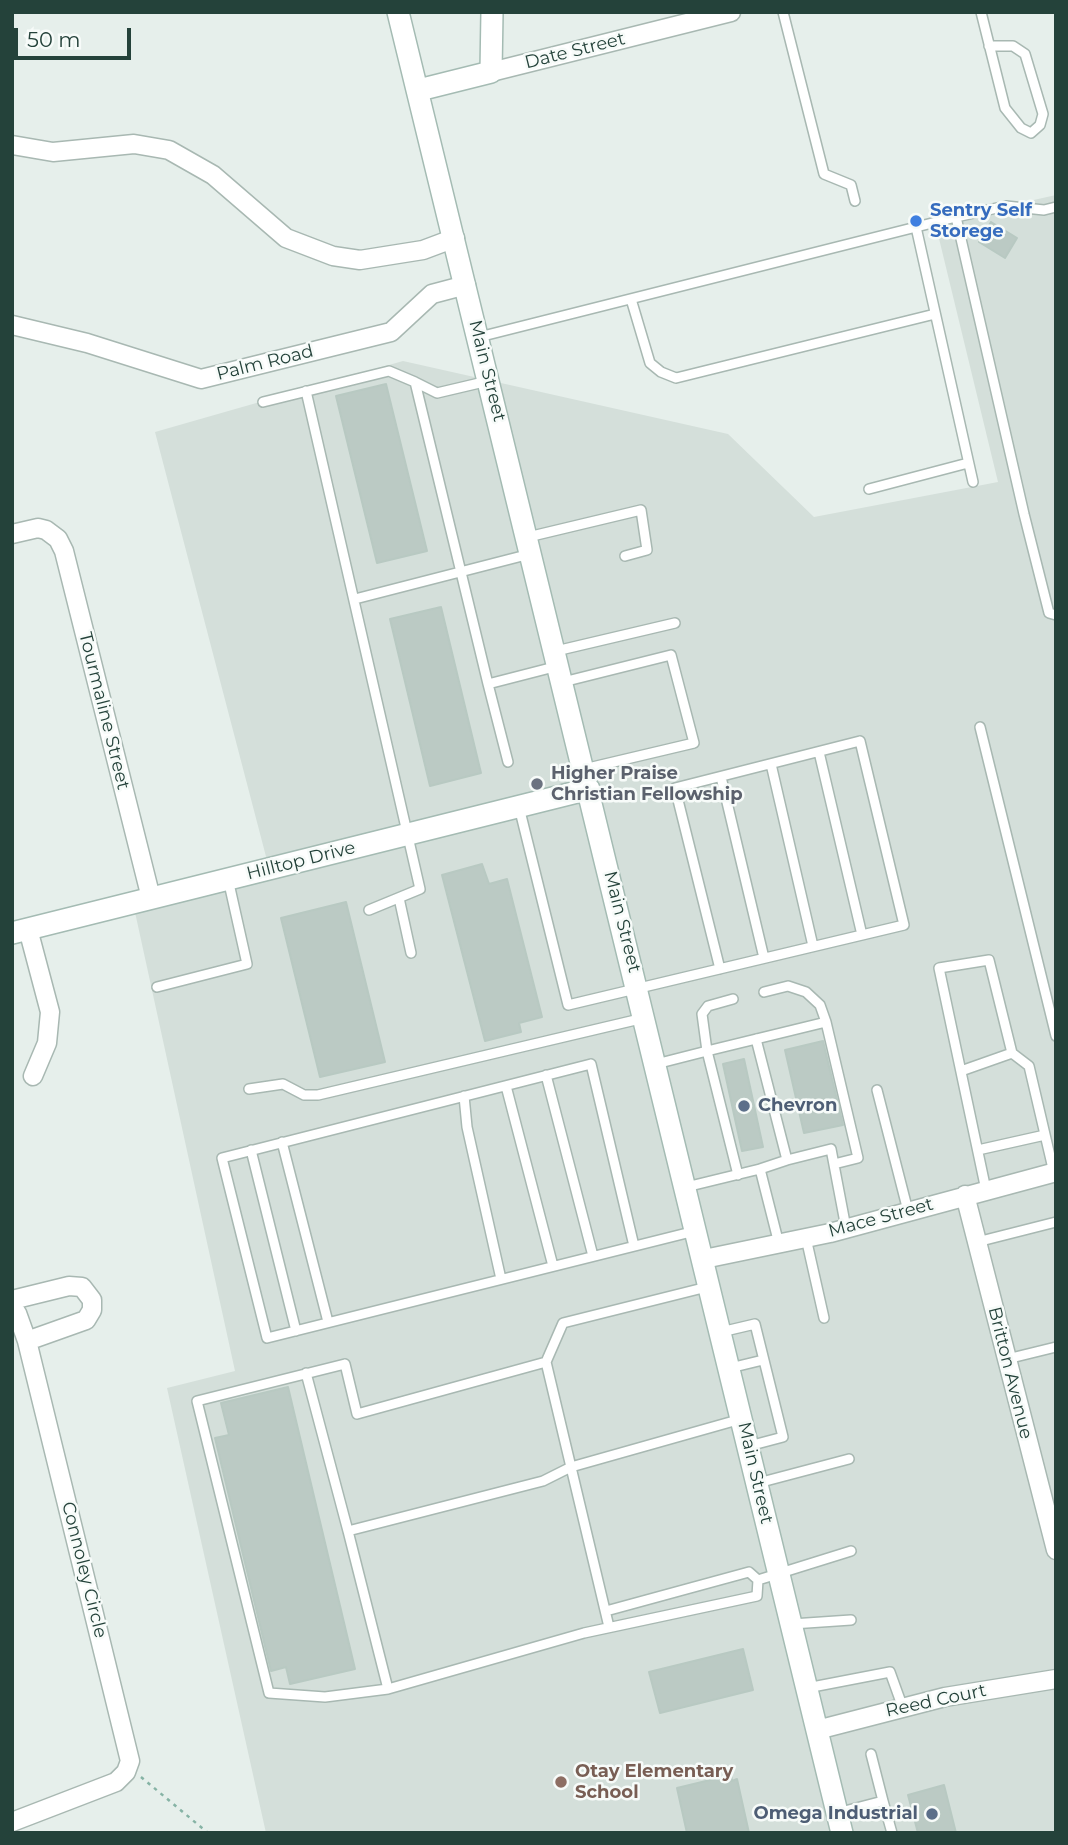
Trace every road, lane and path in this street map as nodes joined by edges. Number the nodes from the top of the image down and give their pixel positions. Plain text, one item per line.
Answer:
1 (398, 12) edge
2 (492, 12) edge
3 (731, 12) edge
4 (783, 12) edge
5 (981, 12) edge
6 (989, 46) junction
7 (491, 72) junction
8 (419, 90) junction
9 (12, 145) edge
10 (855, 201) dead end
11 (1056, 207) edge
12 (957, 217) junction
13 (916, 227) junction
14 (455, 238) junction
15 (466, 285) junction
16 (631, 299) junction
17 (935, 314) junction
18 (12, 324) edge
19 (479, 337) junction
20 (490, 381) junction
21 (415, 382) junction
22 (306, 391) junction
23 (263, 402) dead end
24 (968, 463) junction
25 (973, 482) dead end
26 (869, 489) dead end
27 (12, 534) edge
28 (530, 545) junction
29 (625, 556) dead end
30 (461, 571) junction
31 (355, 599) junction
32 (1056, 615) edge
33 (675, 623) dead end
34 (559, 666) junction
35 (488, 684) junction
36 (980, 726) dead end
37 (819, 752) junction
38 (508, 762) dead end
39 (771, 764) junction
40 (722, 776) junction
41 (587, 779) junction
42 (519, 807) junction
43 (410, 834) junction
44 (228, 879) junction
45 (151, 898) junction
46 (399, 898) junction
47 (369, 910) dead end
48 (20, 931) edge
49 (862, 935) junction
50 (813, 946) junction
51 (411, 953) dead end
52 (764, 958) junction
53 (720, 969) junction
54 (157, 987) dead end
55 (638, 989) junction
56 (764, 992) dead end
57 (733, 999) dead end
58 (1054, 1017) edge
59 (645, 1018) junction
60 (826, 1022) junction
61 (1056, 1036) edge
62 (755, 1040) junction
63 (707, 1051) junction
64 (1012, 1053) junction
65 (656, 1064) junction
66 (961, 1071) junction
67 (546, 1075) junction
68 (33, 1076) dead end
69 (506, 1086) junction
70 (249, 1089) dead end
71 (877, 1090) dead end
72 (464, 1096) junction
73 (1045, 1135) junction
74 (282, 1142) junction
75 (250, 1150) junction
76 (978, 1150) junction
77 (787, 1160) junction
78 (834, 1164) junction
79 (760, 1169) junction
80 (1055, 1172) edge
81 (738, 1175) junction
82 (686, 1187) junction
83 (986, 1190) junction
84 (965, 1195) junction
85 (908, 1211) junction
86 (1056, 1222) edge
87 (846, 1228) junction
88 (697, 1230) junction
89 (806, 1238) junction
90 (977, 1242) junction
91 (779, 1244) junction
92 (634, 1246) junction
93 (593, 1256) junction
94 (704, 1259) junction
95 (553, 1266) junction
96 (501, 1279) junction
97 (711, 1287) junction
98 (12, 1300) edge
99 (12, 1310) edge
100 (824, 1318) dead end
101 (328, 1322) junction
102 (296, 1331) junction
103 (722, 1332) junction
104 (27, 1341) junction
105 (1056, 1347) edge
106 (1007, 1359) junction
107 (763, 1360) junction
108 (546, 1362) junction
109 (730, 1368) junction
110 (306, 1373) junction
111 (742, 1418) junction
112 (749, 1446) junction
113 (849, 1459) dead end
114 (571, 1467) junction
115 (758, 1483) junction
116 (348, 1531) junction
117 (1056, 1550) edge
118 (851, 1551) dead end
119 (780, 1576) junction
120 (758, 1580) junction
121 (606, 1611) junction
122 (851, 1620) dead end
123 (792, 1624) junction
124 (609, 1627) junction
125 (1056, 1679) edge
126 (807, 1688) junction
127 (388, 1689) junction
128 (903, 1708) junction
129 (817, 1730) junction
130 (871, 1754) dead end
131 (152, 1787) dead end
132 (883, 1801) junction
133 (12, 1822) edge
134 (840, 1823) edge
135 (208, 1833) edge
136 (892, 1833) edge

1 - 8 main road, Main Street
2 - 7 main road
3 - 7 street, Date Street
4 - 10 lane
5 - 6 lane
6 - 6 lane
7 - 8 main road, Date Street
8 - 14 main road, Main Street
9 - 14 street
11 - 12 lane
12 - 13 lane
12 - 32 lane
13 - 16 lane
13 - 17 lane
14 - 15 main road, Main Street
15 - 18 street, Palm Road
15 - 19 main road, Main Street
16 - 17 lane
16 - 19 lane
17 - 24 lane
19 - 20 main road, Main Street
20 - 21 lane
20 - 28 main road, Main Street
21 - 22 lane
21 - 30 lane
22 - 23 lane
22 - 31 lane
24 - 25 lane
24 - 26 lane
27 - 45 street, Tourmaline Street
28 - 29 lane
28 - 30 lane
28 - 34 main road, Main Street
30 - 31 lane
30 - 35 lane
31 - 43 lane
33 - 34 lane
34 - 35 lane
34 - 41 main road, Main Street
34 - 41 lane
35 - 38 lane
36 - 58 lane
37 - 39 lane
37 - 49 lane
37 - 49 lane
39 - 40 lane
39 - 50 lane
40 - 52 lane
40 - 53 lane
41 - 42 main road, Hilltop Drive
41 - 55 main road, Main Street
42 - 43 main road, Hilltop Drive
42 - 55 lane
43 - 44 main road, Hilltop Drive
43 - 46 lane
44 - 45 main road, Hilltop Drive
44 - 54 lane
45 - 48 main road, Hilltop Drive
46 - 47 lane
46 - 51 lane
48 - 68 street
49 - 50 lane
50 - 52 lane
52 - 53 lane
53 - 55 lane
55 - 59 main road, Main Street
56 - 60 lane
57 - 63 lane
58 - 61 lane
59 - 65 main road, Main Street
59 - 70 lane
60 - 62 lane
60 - 78 lane
62 - 63 lane
62 - 77 lane
63 - 65 lane
63 - 81 lane
64 - 66 lane
64 - 66 lane
64 - 73 lane
65 - 82 main road, Main Street
66 - 76 lane
67 - 69 lane
67 - 92 lane
67 - 93 lane
69 - 72 lane
69 - 95 lane
71 - 85 lane
72 - 74 lane
72 - 96 lane
73 - 76 lane
73 - 80 lane
74 - 75 lane
74 - 101 lane
75 - 102 lane
75 - 102 lane
76 - 83 lane
77 - 78 lane
77 - 79 lane
78 - 87 lane
79 - 81 lane
79 - 91 lane
80 - 83 street, Mace Street
81 - 82 lane
82 - 88 main road, Main Street
83 - 84 street, Mace Street
84 - 85 street, Mace Street
84 - 90 street, Britton Avenue
85 - 87 street, Mace Street
86 - 90 lane
87 - 89 street, Mace Street
88 - 92 lane
88 - 94 main road, Main Street
89 - 91 street, Mace Street
89 - 100 lane
90 - 106 street, Britton Avenue
91 - 94 street, Mace Street
92 - 93 lane
93 - 95 lane
94 - 97 main road, Main Street
95 - 96 lane
96 - 101 lane
97 - 103 main road, Main Street
97 - 108 lane
98 - 104 street
99 - 104 street, Connoley Circle
101 - 102 lane
103 - 107 lane
103 - 109 main road, Main Street
104 - 133 street, Connoley Circle
105 - 106 lane
106 - 117 street, Britton Avenue
107 - 109 lane
107 - 112 lane
108 - 110 lane
108 - 114 lane
109 - 111 main road, Main Street
110 - 116 lane
110 - 127 lane
111 - 112 main road, Main Street
111 - 114 lane
112 - 115 main road, Main Street
113 - 115 lane
114 - 116 lane
114 - 121 lane
115 - 119 main road, Main Street
116 - 127 lane
118 - 119 lane
119 - 120 lane
119 - 123 main road, Main Street
120 - 121 lane
120 - 124 lane
121 - 124 lane
122 - 123 lane
123 - 126 main road, Main Street
124 - 127 lane
125 - 128 street, Reed Court
126 - 128 lane
126 - 129 main road, Main Street
128 - 129 street, Reed Court
129 - 134 main road, Main Street
130 - 132 lane
131 - 135 path
132 - 134 lane
132 - 136 lane

